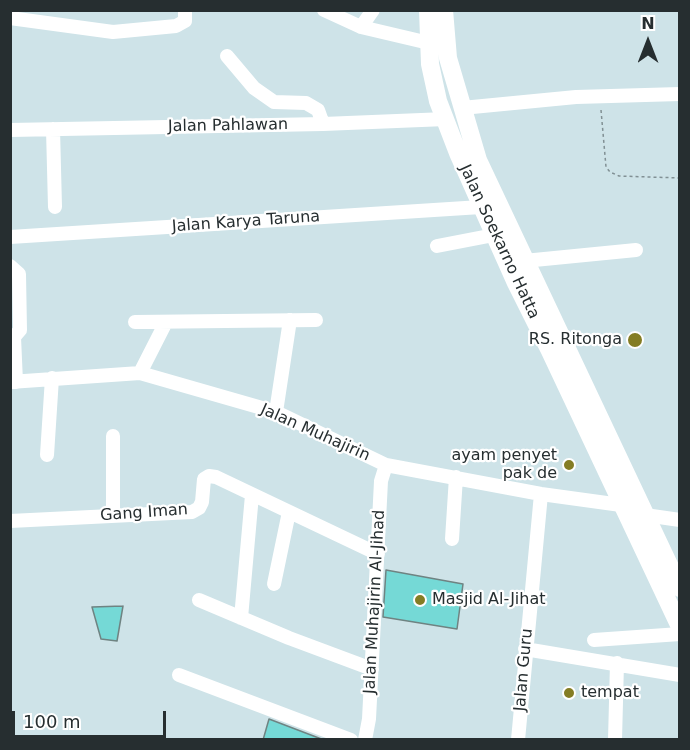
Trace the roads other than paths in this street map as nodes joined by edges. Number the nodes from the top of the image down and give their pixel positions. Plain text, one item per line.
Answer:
1 (185, 10) edge
2 (324, 10) edge
3 (373, 10) edge
4 (428, 10) edge
5 (444, 10) edge
6 (32, 16) edge
7 (10, 18) edge
8 (361, 27) junction
9 (429, 43) junction
10 (227, 56) dead end
11 (680, 94) edge
12 (462, 108) junction
13 (446, 119) junction
14 (323, 124) junction
15 (53, 129) junction
16 (10, 130) edge
17 (55, 207) dead end
18 (482, 207) junction
19 (494, 235) junction
20 (10, 237) edge
21 (437, 246) dead end
22 (636, 250) dead end
23 (10, 266) edge
24 (524, 273) junction
25 (290, 320) junction
26 (316, 320) dead end
27 (135, 322) dead end
28 (166, 322) junction
29 (12, 337) edge
30 (140, 373) junction
31 (52, 378) junction
32 (13, 382) edge
33 (276, 412) junction
34 (113, 436) dead end
35 (47, 455) dead end
36 (386, 465) junction
37 (456, 477) junction
38 (540, 494) junction
39 (252, 495) junction
40 (621, 505) junction
41 (289, 512) junction
42 (113, 515) junction
43 (645, 515) junction
44 (680, 520) edge
45 (10, 521) edge
46 (452, 539) dead end
47 (378, 554) junction
48 (673, 559) edge
49 (274, 584) dead end
50 (680, 588) edge
51 (199, 600) dead end
52 (241, 618) junction
53 (680, 627) edge
54 (680, 634) edge
55 (594, 640) dead end
56 (525, 649) junction
57 (617, 663) junction
58 (372, 669) junction
59 (179, 675) dead end
60 (680, 675) edge
61 (351, 740) edge
62 (365, 740) edge
63 (518, 740) edge
64 (615, 740) edge

1 - 6 street
2 - 8 street
3 - 8 street
4 - 9 main road, Jalan Soekarno Hatta
5 - 12 main road, Jalan Soekarno Hatta
6 - 7 street
8 - 9 street
9 - 13 main road, Jalan Soekarno Hatta
10 - 14 street
11 - 12 street
12 - 24 main road, Jalan Soekarno Hatta
13 - 14 street, Jalan Pahlawan
13 - 18 main road, Jalan Soekarno Hatta
14 - 15 street, Jalan Pahlawan
15 - 16 street, Jalan Pahlawan
15 - 17 street
18 - 19 main road, Jalan Soekarno Hatta
18 - 20 street, Jalan Karya Taruna
19 - 21 street
19 - 24 main road, Jalan Soekarno Hatta
22 - 24 street
23 - 29 street
24 - 40 main road, Jalan Soekarno Hatta
24 - 43 main road, Jalan Soekarno Hatta
25 - 26 street
25 - 28 street
25 - 33 street
27 - 28 street
28 - 30 street
29 - 32 street
30 - 31 street, Jalan Muhajirin
30 - 33 street, Jalan Muhajirin
31 - 32 street, Jalan Muhajirin
31 - 35 street
33 - 36 street, Jalan Muhajirin
34 - 42 street
36 - 37 street, Jalan Muhajirin
36 - 47 street, Jalan Muhajirin Al-Jihad
37 - 38 street, Jalan Muhajirin
37 - 46 street
38 - 40 street, Jalan Muhajirin
38 - 56 street, Jalan Guru
39 - 41 street, Gang Iman
39 - 42 street, Gang Iman
39 - 52 street
40 - 53 main road, Jalan Soekarno Hatta
41 - 47 street, Gang Iman
41 - 49 street
42 - 45 street, Gang Iman
43 - 44 street
43 - 48 main road, Jalan Soekarno Hatta
47 - 58 street, Jalan Muhajirin Al-Jihad
48 - 50 main road, Jalan Soekarno Hatta
51 - 52 street
52 - 58 street
54 - 55 street
56 - 57 street
56 - 63 street, Jalan Guru
57 - 60 street
57 - 64 street
58 - 62 street, Jalan Muhajirin Al-Jihad
59 - 61 street

